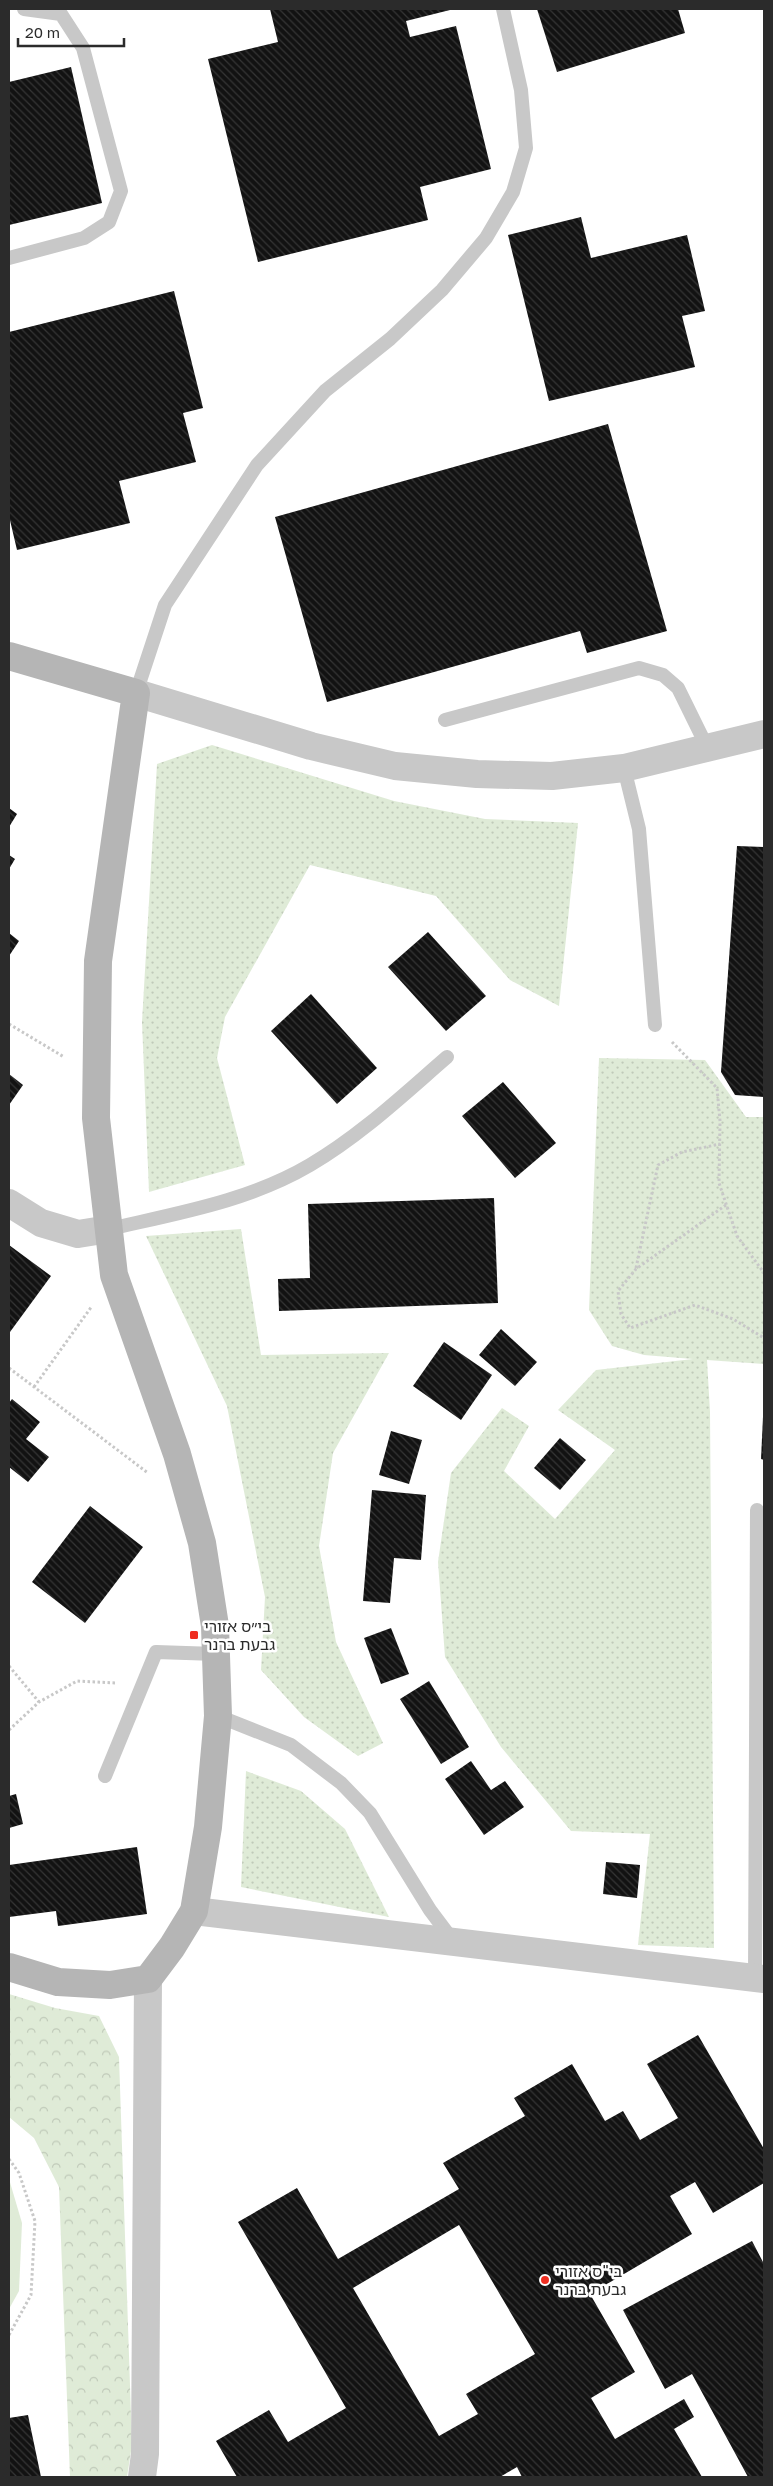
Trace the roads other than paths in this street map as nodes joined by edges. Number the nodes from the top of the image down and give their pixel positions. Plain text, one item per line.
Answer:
1 (24, 9) edge
2 (503, 9) edge
3 (9, 258) edge
4 (9, 656) edge
5 (136, 693) junction
6 (445, 720) dead end
7 (764, 734) edge
8 (708, 749) junction
9 (624, 768) junction
10 (654, 1025) road end
11 (447, 1057) dead end
12 (9, 1203) edge
13 (109, 1229) junction
14 (757, 1510) dead end
15 (216, 1654) junction
16 (218, 1716) junction
17 (105, 1776) dead end
18 (194, 1911) junction
19 (455, 1942) junction
20 (9, 1967) edge
21 (760, 1979) edge
22 (148, 1980) junction
23 (142, 2477) edge

1 - 3 lane
2 - 5 lane
4 - 5 street
5 - 9 street
5 - 13 street
6 - 8 lane
7 - 8 street
8 - 9 street
9 - 10 lane
11 - 13 lane
12 - 13 street
13 - 15 street
14 - 21 lane
15 - 16 street
15 - 17 lane
16 - 18 street
16 - 19 lane
18 - 19 street
18 - 22 street
19 - 21 street
20 - 22 street
22 - 23 street

